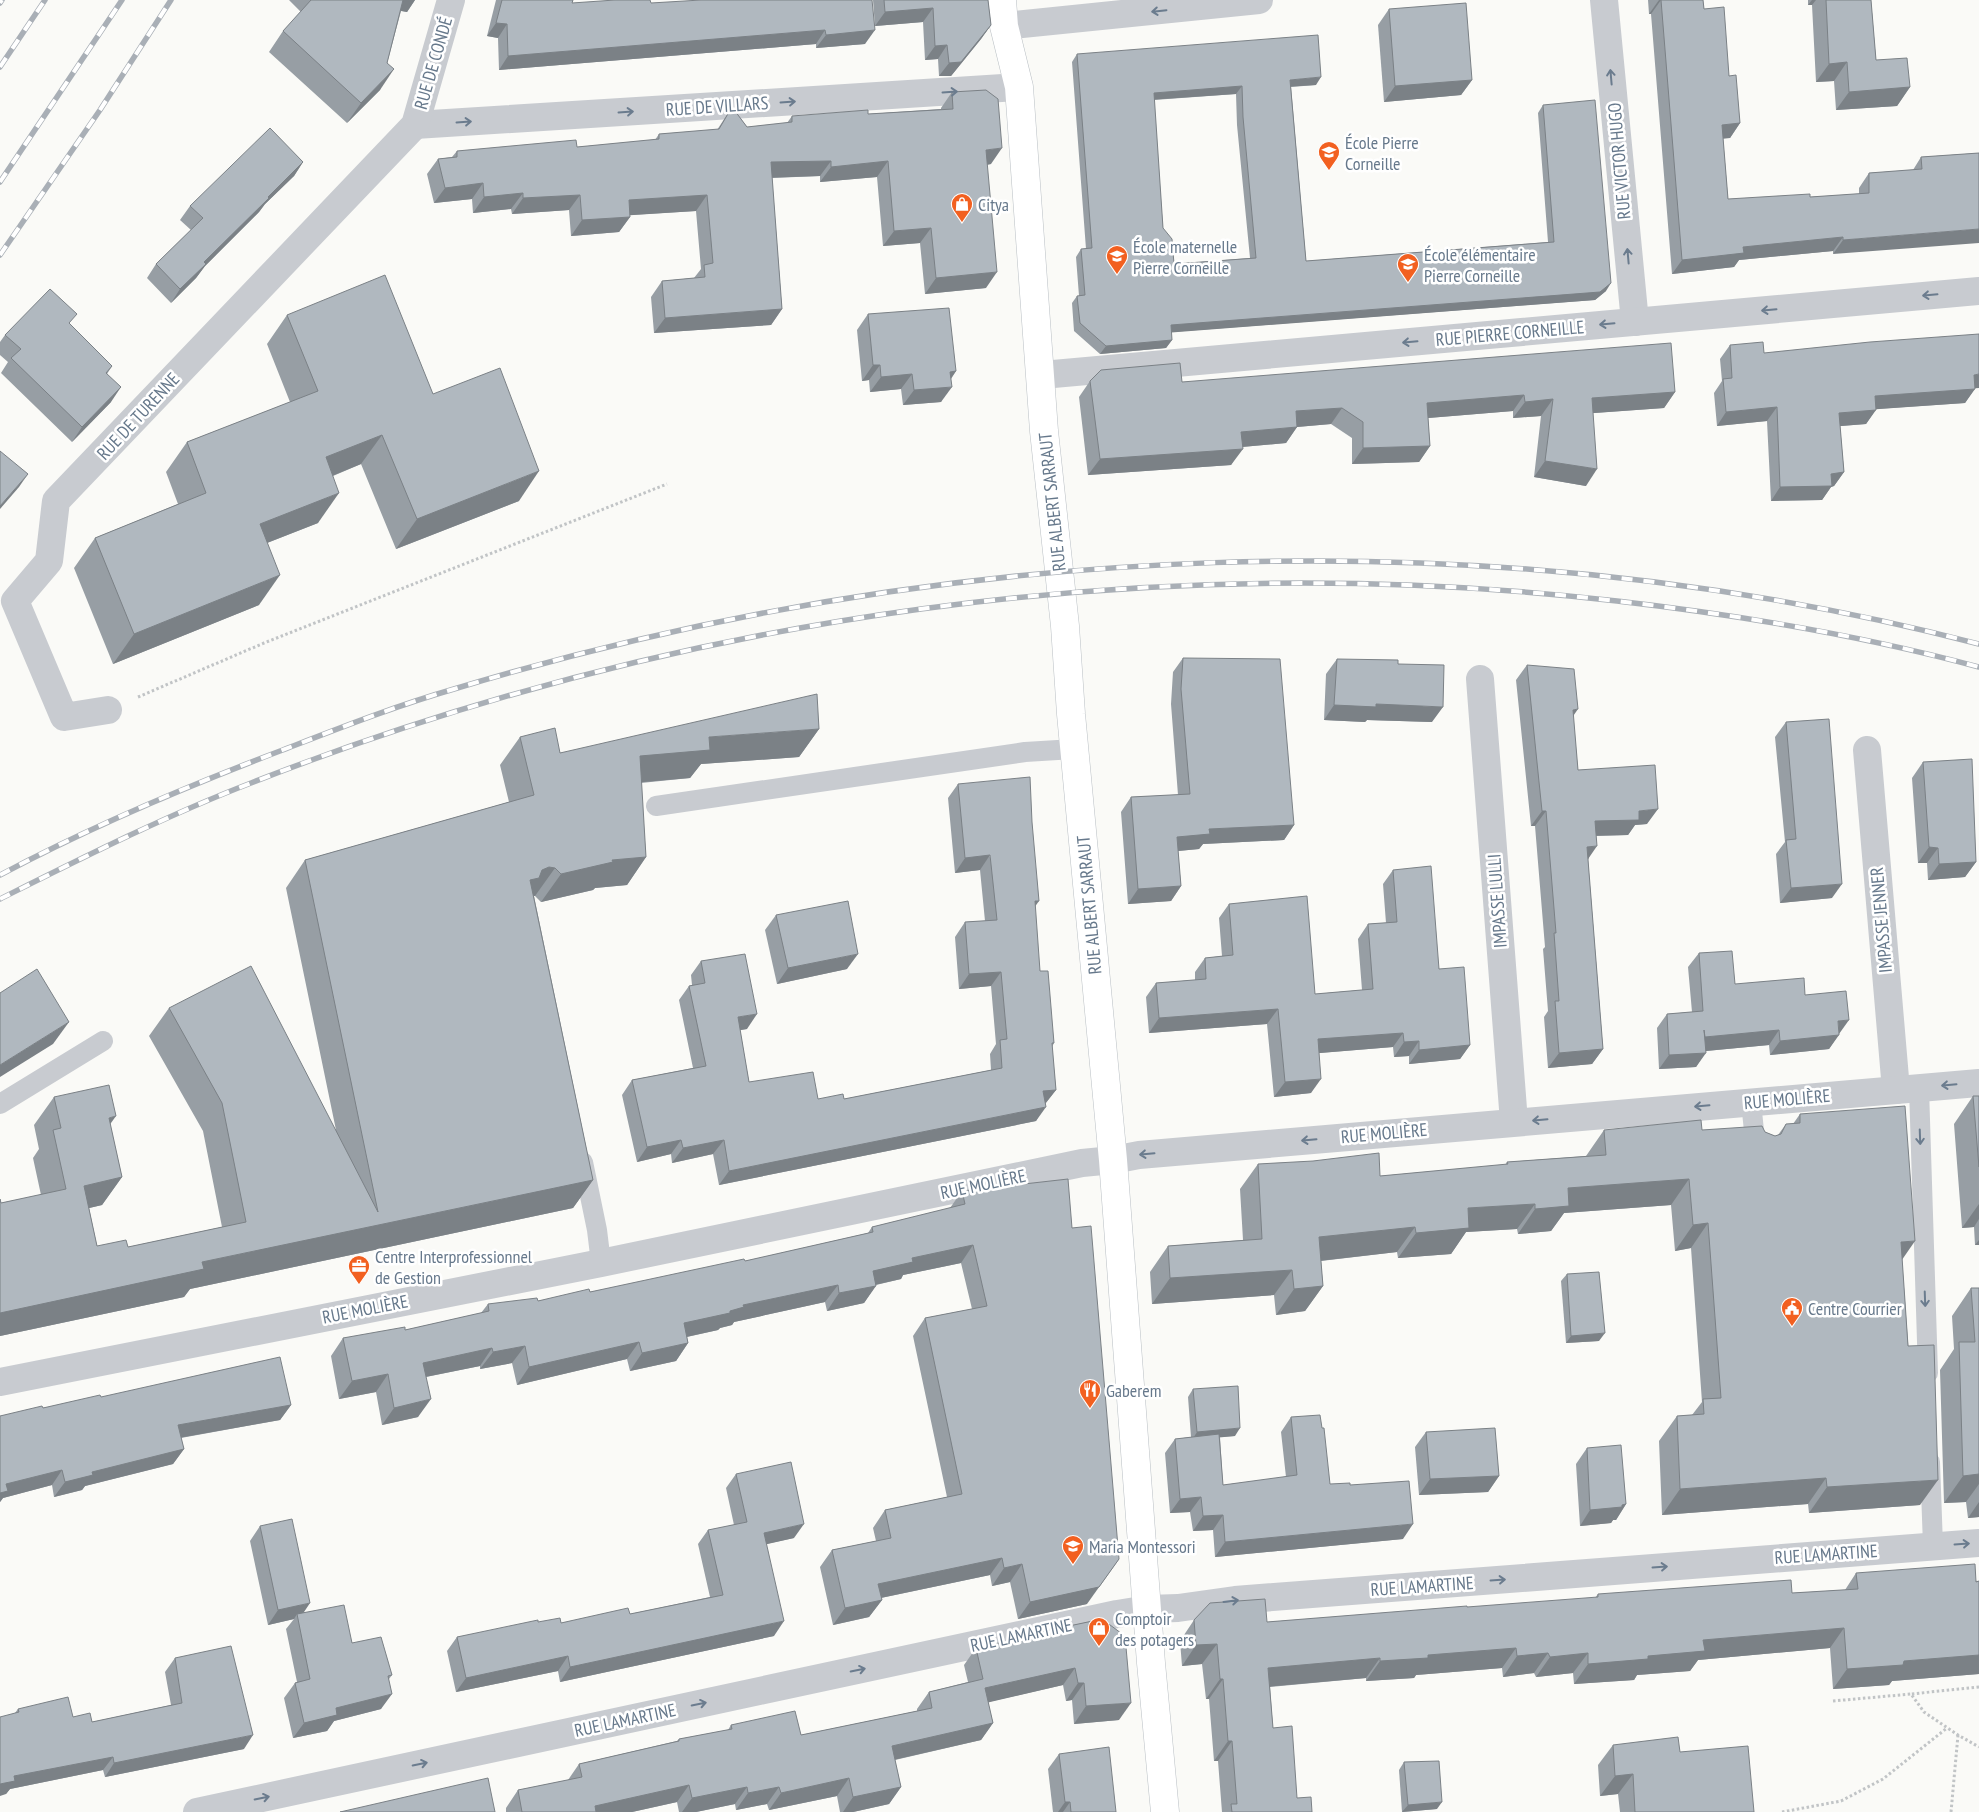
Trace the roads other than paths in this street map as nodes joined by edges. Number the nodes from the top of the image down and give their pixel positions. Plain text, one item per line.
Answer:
1 (451, 0) edge
2 (1259, 0) edge
3 (1604, 0) edge
4 (1003, 13) edge
5 (1019, 88) junction
6 (415, 125) junction
7 (1979, 291) edge
8 (1635, 322) junction
9 (1042, 375) junction
10 (1480, 679) dead end
11 (108, 710) road end
12 (1074, 749) junction
13 (1867, 750) dead end
14 (656, 806) dead end
15 (103, 1041) dead end
16 (1979, 1083) edge
17 (1907, 1089) junction
18 (1751, 1102) junction
19 (0, 1104) edge
20 (1514, 1122) junction
21 (579, 1142) edge
22 (1756, 1150) edge
23 (1113, 1160) junction
24 (601, 1263) junction
25 (0, 1382) edge
26 (1928, 1393) edge
27 (1930, 1443) edge
28 (1979, 1543) edge
29 (1933, 1546) junction
30 (1148, 1609) junction
31 (197, 1812) edge
32 (1165, 1812) edge

1 - 6 street, RUE DE CONDÉ
2 -> 4 street
8 -> 3 street, RUE VICTOR HUGO
4 - 5 main road, RUE ALBERT SARRAUT
6 -> 5 street, RUE DE VILLARS
5 - 9 main road, RUE ALBERT SARRAUT
6 - 11 street, RUE DE TURENNE
7 -> 8 street, RUE PIERRE CORNEILLE
8 -> 9 street, RUE PIERRE CORNEILLE
9 - 12 main road, RUE ALBERT SARRAUT
10 - 20 street, IMPASSE LULLI
12 - 14 lane
12 - 23 main road, RUE ALBERT SARRAUT
13 - 17 street, IMPASSE JENNER
15 - 19 lane
16 -> 17 street, RUE MOLIÈRE
17 - 18 street, RUE MOLIÈRE
17 -> 26 lane
18 -> 20 street, RUE MOLIÈRE
18 - 22 lane
20 -> 23 street, RUE MOLIÈRE
21 - 24 lane
23 - 24 street, RUE MOLIÈRE
23 - 30 main road, RUE ALBERT SARRAUT
24 - 25 street, RUE MOLIÈRE
27 - 29 lane
29 -> 28 street, RUE LAMARTINE
30 -> 29 street, RUE LAMARTINE
31 -> 30 street, RUE LAMARTINE
30 - 32 main road, RUE ALBERT SARRAUT

